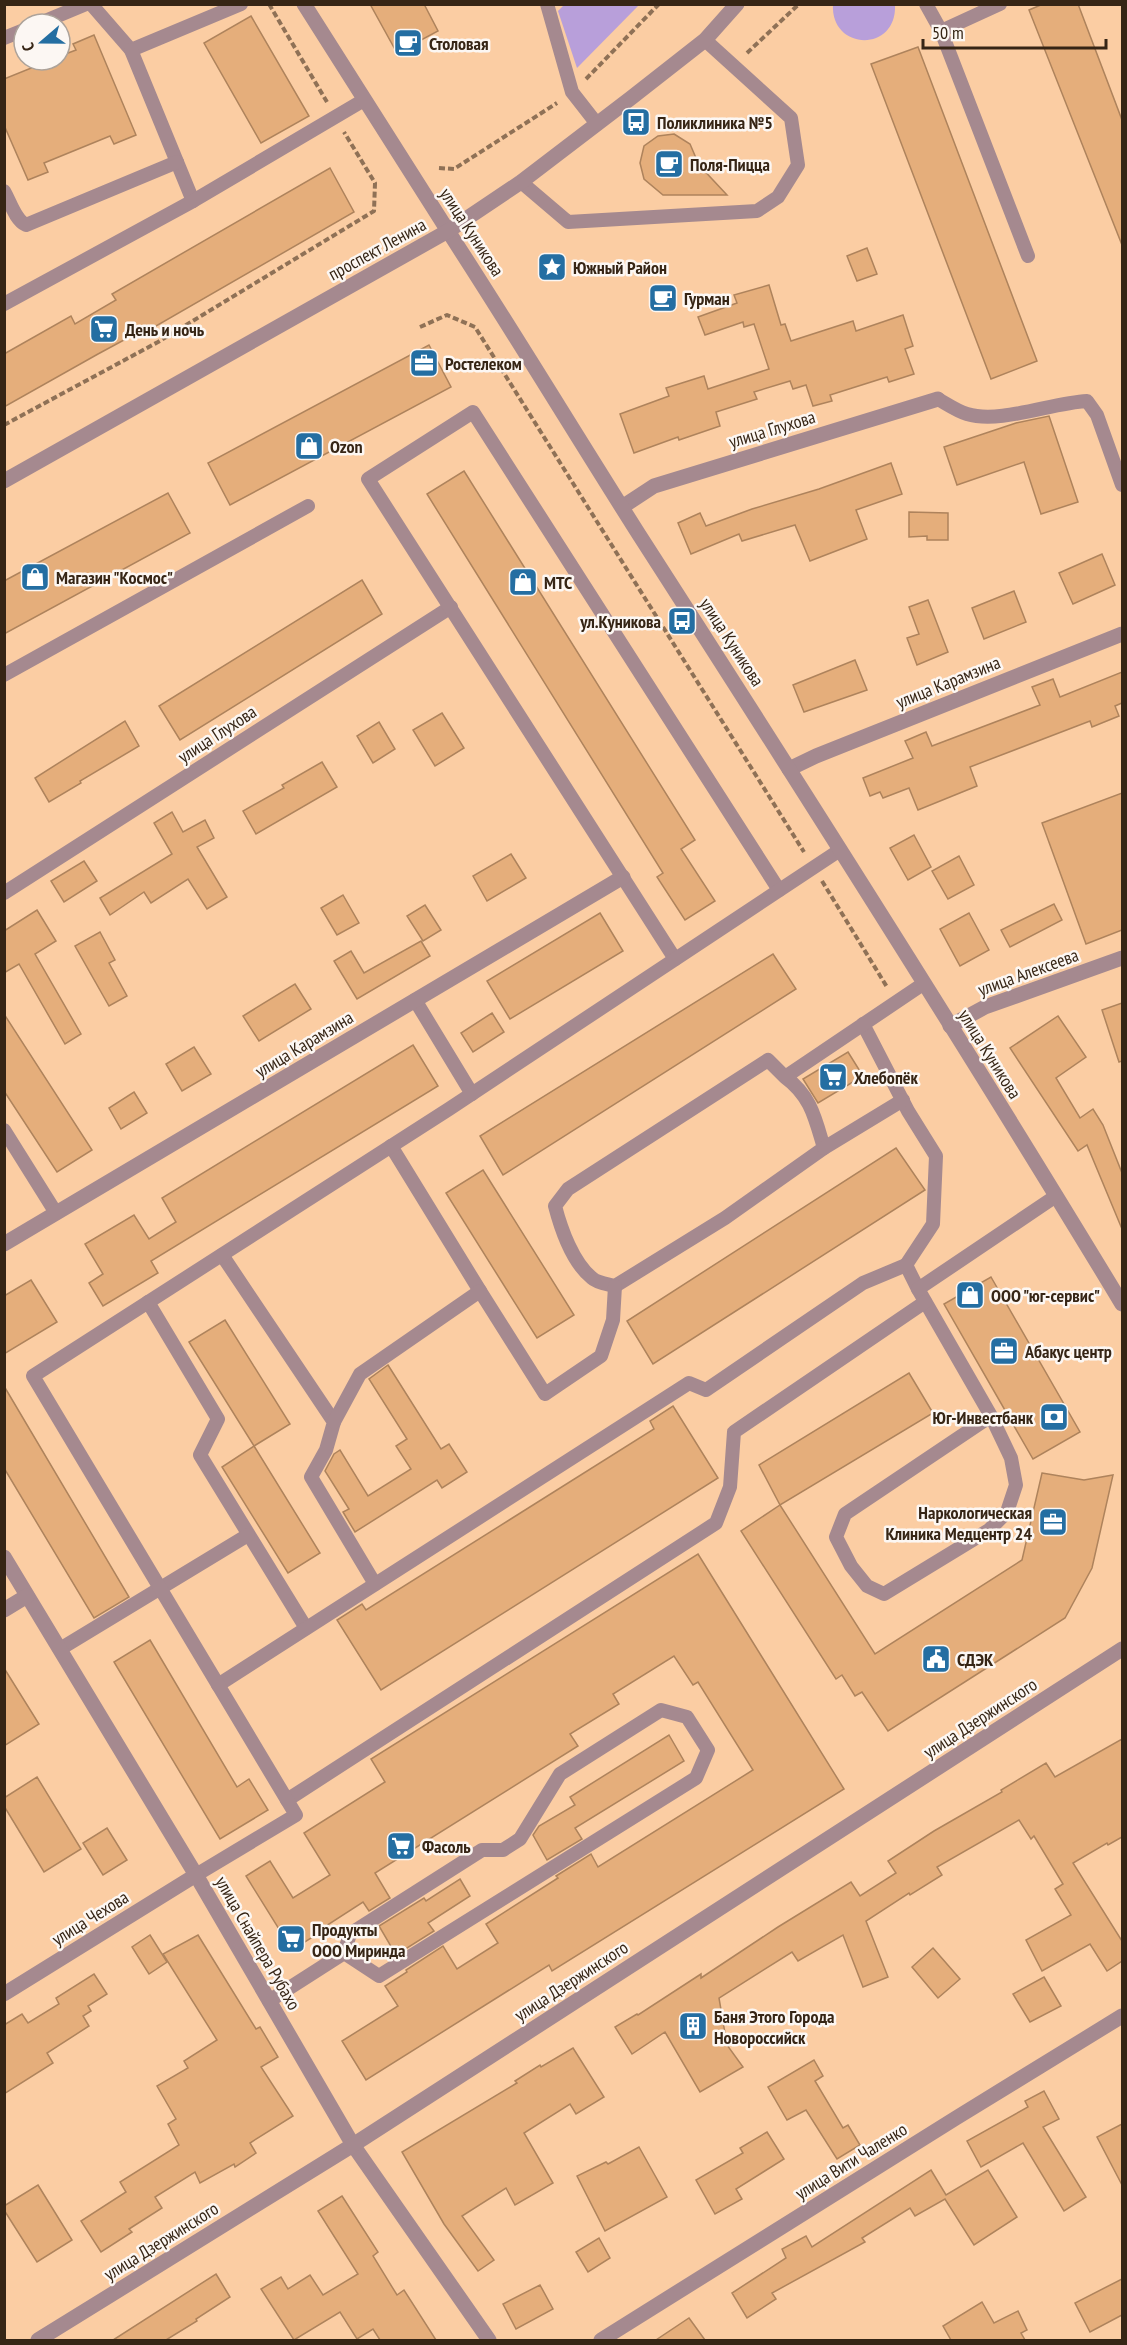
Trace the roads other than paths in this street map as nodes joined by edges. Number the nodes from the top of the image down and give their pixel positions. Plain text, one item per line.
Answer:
1 (86, 4) edge
2 (91, 4) edge
3 (241, 4) edge
4 (304, 4) edge
5 (547, 4) edge
6 (737, 4) edge
7 (926, 4) edge
8 (1000, 4) edge
9 (67, 12) edge
10 (941, 31) junction
11 (705, 40) junction
12 (131, 50) junction
13 (364, 100) junction
14 (597, 124) junction
15 (177, 162) junction
16 (521, 182) junction
17 (4, 191) edge
18 (194, 201) junction
19 (448, 231) junction
20 (1028, 256) dead end
21 (4, 304) edge
22 (938, 399) joint
23 (4, 481) edge
24 (1122, 485) edge
25 (308, 506) dead end
26 (622, 507) junction
27 (451, 608) junction
28 (1122, 634) edge
29 (4, 675) edge
30 (789, 769) junction
31 (840, 850) junction
32 (623, 877) junction
33 (779, 890) junction
34 (4, 893) edge
35 (1122, 958) edge
36 (675, 959) junction
37 (923, 984) junction
38 (415, 1000) junction
39 (863, 1024) junction
40 (950, 1026) junction
41 (785, 1077) junction
42 (472, 1094) junction
43 (903, 1100) junction
44 (4, 1130) edge
45 (391, 1146) junction
46 (824, 1148) junction
47 (1056, 1196) junction
48 (56, 1213) junction
49 (4, 1244) edge
50 (222, 1255) junction
51 (906, 1265) junction
52 (615, 1286) junction
53 (1118, 1288) edge
54 (918, 1289) junction
55 (480, 1291) junction
56 (148, 1302) junction
57 (925, 1302) junction
58 (1122, 1304) edge
59 (991, 1416) junction
60 (334, 1422) junction
61 (248, 1534) junction
62 (4, 1557) edge
63 (375, 1584) junction
64 (161, 1589) junction
65 (27, 1596) junction
66 (4, 1610) edge
67 (306, 1628) junction
68 (60, 1649) junction
69 (1122, 1649) edge
70 (218, 1685) junction
71 (287, 1800) junction
72 (196, 1875) junction
73 (344, 1953) junction
74 (4, 1994) edge
75 (269, 2001) junction
76 (1122, 2016) edge
77 (353, 2145) junction
78 (38, 2340) edge
79 (489, 2340) edge
80 (601, 2340) edge

1 - 9 lane
2 - 12 lane
3 - 12 lane
4 - 13 street, улица Куникова
5 - 14 lane
6 - 11 street, проспект Ленина
7 - 10 lane
8 - 10 lane
10 - 20 lane
11 - 14 street, проспект Ленина
11 - 16 lane
12 - 15 lane
13 - 18 lane
13 - 19 street, улица Куникова
14 - 16 street, проспект Ленина
15 - 17 lane
15 - 18 lane
16 - 19 street, проспект Ленина
18 - 21 lane
19 - 23 street, проспект Ленина
19 - 26 street, улица Куникова
22 - 24 lane
22 - 26 street, улица Глухова
25 - 29 lane
26 - 30 street, улица Куникова
27 - 32 lane
27 - 33 lane
27 - 34 lane, улица Глухова
28 - 30 street, улица Карамзина
30 - 31 street, улица Куникова
31 - 33 lane
31 - 37 street, улица Куникова
32 - 36 lane
32 - 38 street, улица Карамзина
33 - 36 lane
35 - 40 street, улица Алексеева
36 - 42 lane
37 - 39 lane
37 - 40 street, улица Куникова
38 - 42 lane
38 - 48 street, улица Карамзина
39 - 41 lane
39 - 43 lane
40 - 47 street, улица Куникова
41 - 46 lane
41 - 52 lane
42 - 45 lane
43 - 46 lane
43 - 51 lane
44 - 48 lane
45 - 50 lane
45 - 55 lane
46 - 52 lane
47 - 53 street, улица Куникова
47 - 54 lane
48 - 49 street, улица Карамзина
50 - 56 lane
50 - 60 lane
51 - 54 lane
51 - 63 lane
52 - 55 lane
53 - 58 street, улица Куникова
54 - 57 lane
55 - 60 lane
56 - 61 lane
56 - 64 lane
57 - 59 lane
57 - 71 lane
59 - 59 lane
60 - 63 lane
61 - 64 lane
61 - 67 lane
62 - 65 street, улица Снайпера Рубахо
63 - 67 lane
64 - 68 lane
64 - 70 lane
65 - 66 street
65 - 68 street, улица Снайпера Рубахо
67 - 70 lane
68 - 72 street, улица Снайпера Рубахо
69 - 77 street, улица Дзержинского
70 - 71 lane
71 - 72 lane
72 - 74 street, улица Чехова
72 - 75 street, улица Снайпера Рубахо
73 - 73 lane
73 - 75 lane
75 - 77 street, улица Снайпера Рубахо
76 - 80 street, улица Вити Чаленко
77 - 78 street, улица Дзержинского
77 - 79 street, улица Снайпера Рубахо

